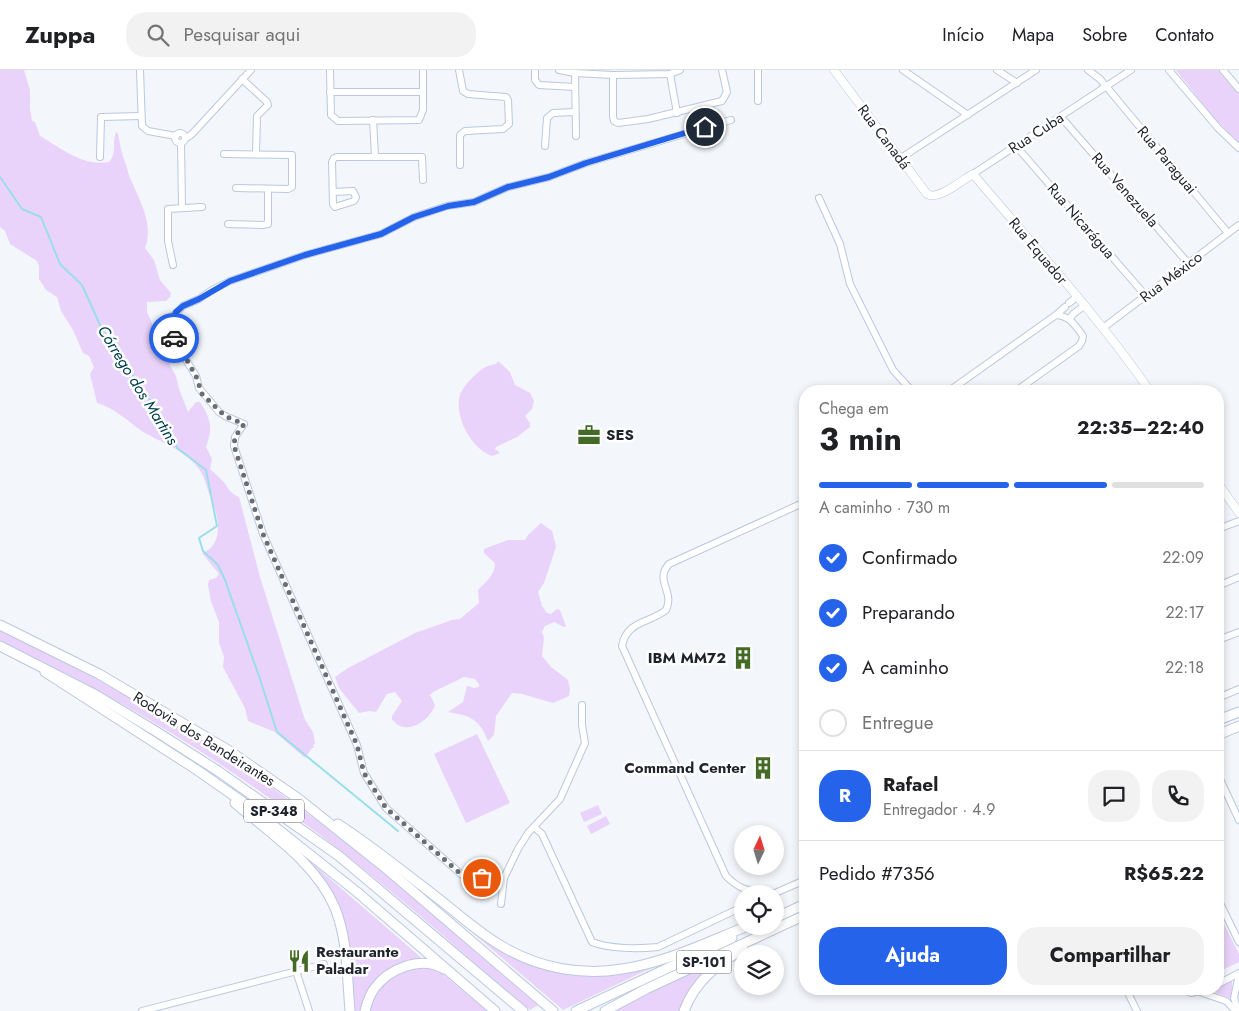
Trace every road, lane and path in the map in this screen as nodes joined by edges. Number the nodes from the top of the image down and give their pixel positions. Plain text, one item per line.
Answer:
1 (140, 70) edge
2 (251, 70) edge
3 (330, 70) edge
4 (423, 70) edge
5 (458, 70) edge
6 (535, 70) edge
7 (559, 70) edge
8 (680, 70) edge
9 (722, 70) edge
10 (758, 70) edge
11 (834, 70) edge
12 (903, 70) edge
13 (997, 70) edge
14 (1036, 70) edge
15 (1088, 70) edge
16 (1131, 70) edge
17 (1169, 70) edge
18 (1225, 71) edge
19 (642, 72) edge
20 (575, 73) junction
21 (670, 74) junction
22 (613, 75) junction
23 (242, 79) junction
24 (1017, 83) junction
25 (575, 87) junction
26 (1105, 87) junction
27 (1239, 89) edge
28 (330, 92) junction
29 (423, 92) junction
30 (758, 100) dead end
31 (576, 112) junction
32 (677, 112) junction
33 (968, 115) junction
34 (140, 116) junction
35 (1061, 117) junction
36 (373, 120) junction
37 (731, 120) dead end
38 (576, 136) dead end
39 (180, 138) junction
40 (545, 146) dead end
41 (1016, 146) junction
42 (1239, 148) edge
43 (224, 154) dead end
44 (256, 154) junction
45 (375, 156) junction
46 (100, 157) dead end
47 (901, 158) junction
48 (460, 165) dead end
49 (973, 174) junction
50 (423, 180) dead end
51 (236, 188) dead end
52 (268, 189) junction
53 (333, 192) dead end
54 (939, 195) joint
55 (819, 198) dead end
56 (182, 207) junction
57 (202, 207) dead end
58 (228, 224) dead end
59 (1239, 225) edge
60 (1228, 233) junction
61 (1188, 264) junction
62 (173, 265) dead end
63 (1146, 296) junction
64 (1077, 297) junction
65 (1084, 306) junction
66 (1056, 315) junction
67 (1070, 319) junction
68 (1103, 328) junction
69 (907, 385) edge
70 (957, 385) edge
71 (1024, 385) edge
72 (1146, 385) edge
73 (1224, 492) edge
74 (799, 505) edge
75 (1239, 513) edge
76 (1239, 521) edge
77 (1224, 527) edge
78 (1239, 577) edge
79 (1224, 583) edge
80 (0, 625) edge
81 (1239, 632) edge
82 (1224, 638) edge
83 (0, 646) edge
84 (24, 658) junction
85 (1239, 689) edge
86 (1224, 695) edge
87 (582, 705) dead end
88 (1239, 726) edge
89 (1224, 732) edge
90 (197, 770) junction
91 (1224, 788) edge
92 (298, 799) junction
93 (1239, 820) edge
94 (534, 827) junction
95 (504, 878) junction
96 (799, 883) edge
97 (736, 885) edge
98 (784, 889) edge
99 (501, 904) dead end
100 (799, 906) edge
101 (1224, 911) edge
102 (734, 912) edge
103 (784, 913) edge
104 (799, 918) edge
105 (1239, 922) edge
106 (784, 924) edge
107 (1231, 926) junction
108 (734, 931) edge
109 (738, 935) edge
110 (761, 935) edge
111 (766, 935) edge
112 (1239, 942) edge
113 (324, 964) dead end
114 (296, 972) junction
115 (1239, 974) edge
116 (1224, 981) edge
117 (462, 982) junction
118 (1129, 995) edge
119 (1213, 995) edge
120 (1234, 998) junction
121 (1226, 1001) junction
122 (142, 1011) edge
123 (309, 1011) edge
124 (350, 1011) edge
125 (365, 1011) edge
126 (495, 1011) edge
127 (523, 1011) edge
128 (554, 1011) edge
129 (576, 1011) edge
130 (606, 1011) edge
131 (684, 1011) edge
132 (1137, 1011) edge
133 (1237, 1011) edge

1 - 34 street
2 - 23 street
3 - 28 street
4 - 29 street
5 - 48 street
6 - 25 street
7 - 20 street
8 - 21 street
9 - 32 street
10 - 30 street
11 - 47 main road, Rua Canadá
12 - 33 street
13 - 24 street
14 - 24 street
15 - 26 street, Rua Paraguai
16 - 26 street, Rua Cuba
17 - 42 street
18 - 27 street
19 - 21 street
19 - 22 street
20 - 22 street
20 - 25 street
21 - 32 street
22 - 32 street
23 - 39 street
23 - 44 street
24 - 33 street
25 - 31 street
26 - 35 street, Rua Cuba
26 - 60 street, Rua Paraguai
28 - 29 street
28 - 36 street
29 - 36 street
31 - 38 street
31 - 40 street
33 - 47 street
34 - 39 street
34 - 46 street
35 - 41 street, Rua Cuba
35 - 61 street, Rua Venezuela
36 - 45 street
37 - 95 street
39 - 56 street
41 - 49 street, Rua Cuba
41 - 63 street, Rua Nicarágua
43 - 44 street
44 - 52 street
45 - 50 street
45 - 53 street
47 - 54 main road, Rua Canadá
49 - 54 main road, Rua Cuba
49 - 64 main road, Rua Equador
51 - 52 street
52 - 58 street
55 - 69 street
56 - 57 street
56 - 62 street
59 - 60 street, Rua México
60 - 61 street, Rua México
61 - 63 street, Rua México
63 - 68 street, Rua México
64 - 65 main road, Rua Equador
64 - 66 street
65 - 67 street
65 - 68 main road, Rua Equador
66 - 67 street
66 - 70 street
67 - 71 street
68 - 72 main road, Rua Equador
73 - 75 main road
74 - 97 street
76 - 77 street
78 - 79 street
80 - 92 highway, Rodovia dos Bandeirantes / SP-348
81 - 82 street
83 - 84 highway, Rodovia dos Bandeirantes / SP-348
84 - 90 highway
84 - 127 highway, Rodovia dos Bandeirantes / SP-348
85 - 86 street
87 - 94 street
88 - 89 highway
90 - 117 highway
90 - 124 highway
91 - 93 street
92 - 108 highway
92 - 128 highway, Rodovia dos Bandeirantes / SP-348
94 - 95 street
94 - 102 street
95 - 99 street
96 - 98 street
100 - 103 highway
101 - 107 street
104 - 106 highway, SP-101
105 - 107 street
107 - 112 street
109 - 129 highway, SP-101
110 - 130 highway, SP-101
111 - 131 highway
113 - 114 street
114 - 122 street
114 - 123 street
115 - 116 street
115 - 120 street
117 - 125 highway
117 - 126 highway
118 - 132 street
119 - 121 street
120 - 121 street
120 - 133 street
121 - 133 street

